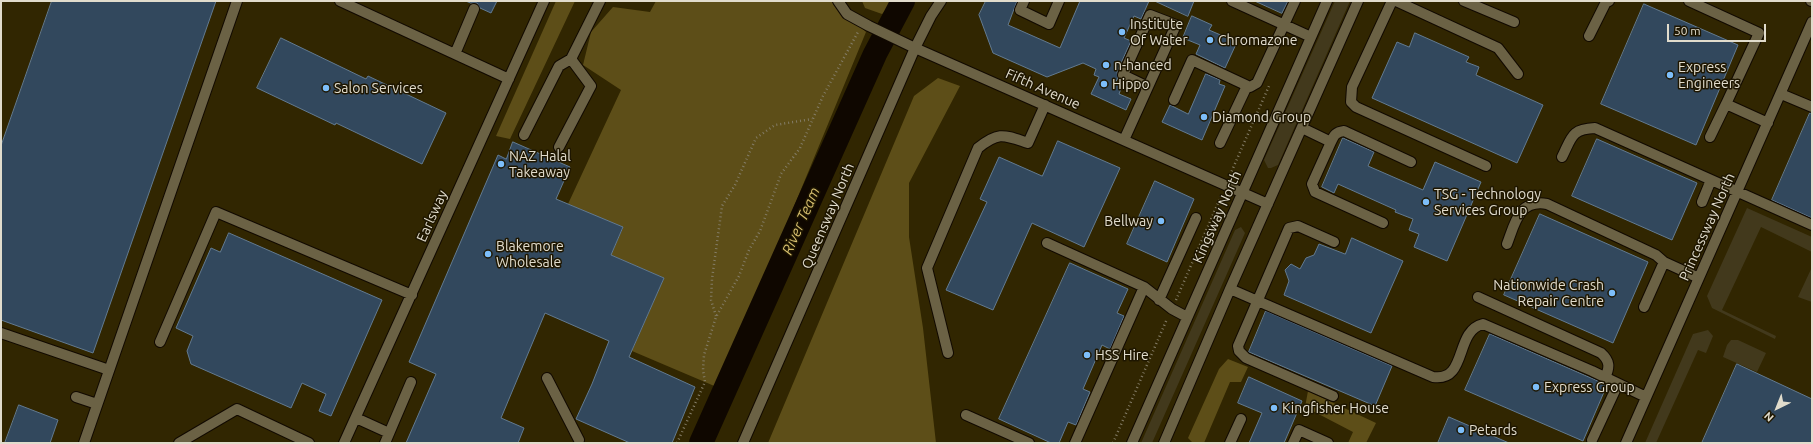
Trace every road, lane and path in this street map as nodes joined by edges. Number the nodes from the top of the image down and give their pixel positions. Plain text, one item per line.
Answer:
1 (237, 1) edge
2 (544, 1) edge
3 (600, 1) edge
4 (838, 1) edge
5 (941, 1) edge
6 (1024, 1) edge
7 (1059, 1) edge
8 (1232, 1) edge
9 (1295, 1) edge
10 (1327, 1) edge
11 (1358, 1) edge
12 (1392, 1) edge
13 (1396, 1) edge
14 (1464, 1) edge
15 (1609, 1) edge
16 (1689, 1) edge
17 (346, 2) edge
18 (474, 9) dead end
19 (1514, 22) dead end
20 (1812, 22) edge
21 (866, 25) junction
22 (1284, 25) junction
23 (1589, 36) dead end
24 (1311, 37) junction
25 (915, 48) junction
26 (455, 54) junction
27 (571, 59) junction
28 (1518, 74) dead end
29 (509, 79) junction
30 (1273, 79) dead end
31 (1247, 86) junction
32 (1148, 87) junction
33 (1781, 94) junction
34 (1174, 100) dead end
35 (1726, 104) junction
36 (1045, 105) junction
37 (1812, 107) edge
38 (813, 119) junction
39 (1768, 123) junction
40 (1302, 128) junction
41 (524, 135) dead end
42 (1710, 137) dead end
43 (1124, 140) junction
44 (1331, 142) junction
45 (1220, 143) dead end
46 (559, 147) dead end
47 (1562, 157) dead end
48 (1412, 162) dead end
49 (1486, 166) dead end
50 (1711, 180) junction
51 (1226, 185) junction
52 (1737, 192) junction
53 (1244, 193) junction
54 (1702, 202) dead end
55 (1268, 204) junction
56 (1196, 218) dead end
57 (1383, 223) dead end
58 (1812, 225) edge
59 (1334, 242) dead end
60 (1047, 243) dead end
61 (1507, 244) dead end
62 (1664, 262) junction
63 (1699, 278) junction
64 (1144, 287) junction
65 (1230, 289) junction
66 (412, 295) junction
67 (1478, 297) dead end
68 (1159, 300) junction
69 (1257, 301) junction
70 (1644, 307) dead end
71 (1172, 309) junction
72 (716, 317) junction
73 (1187, 318) junction
74 (1, 333) edge
75 (160, 342) dead end
76 (948, 353) dead end
77 (109, 370) junction
78 (547, 378) dead end
79 (1605, 378) junction
80 (411, 382) dead end
81 (1618, 384) junction
82 (1332, 396) dead end
83 (76, 397) dead end
84 (1646, 397) junction
85 (97, 404) junction
86 (966, 415) dead end
87 (356, 418) junction
88 (1241, 419) dead end
89 (389, 433) junction
90 (1592, 440) dead end
91 (298, 441) edge
92 (581, 442) edge
93 (84, 443) edge
94 (180, 443) edge
95 (309, 443) edge
96 (344, 443) edge
97 (385, 443) edge
98 (677, 443) edge
99 (743, 443) edge
100 (1029, 443) edge
101 (1075, 443) edge
102 (1113, 443) edge
103 (1132, 443) edge
104 (1164, 443) edge
105 (1230, 443) edge
106 (1293, 443) edge
107 (1328, 443) edge
108 (1626, 443) edge

1 - 77 street
2 - 29 street, Earlsway
3 - 27 street
4 - 21 street, Fifth Avenue
5 - 25 street, Queensway North
6 - 7 street
8 - 22 street
9 - 22 street
10 - 24 street, Kingsway North
11 - 40 street
12 - 49 street
13 - 28 street
14 - 19 street
15 - 23 street
16 - 35 street
17 - 26 street
18 - 26 street
20 - 33 street, Princessway North
21 - 25 street, Fifth Avenue
21 - 38 path
22 - 24 street
22 - 31 street
24 - 53 street, Kingsway North
25 - 36 street, Fifth Avenue
25 - 99 street, Queensway North
26 - 29 street
27 - 41 street
27 - 46 street
29 - 66 street, Earlsway
30 - 51 path
31 - 34 street
31 - 45 street
32 - 32 street
32 - 43 street
33 - 37 street
33 - 39 street, Princessway North
35 - 39 street
35 - 42 street
36 - 43 street, Fifth Avenue
36 - 76 street
38 - 72 path
38 - 72 path
39 - 52 street, Princessway North
40 - 44 street
40 - 55 street
43 - 51 street, Fifth Avenue
44 - 48 street
44 - 57 street
47 - 50 street
50 - 52 street
50 - 54 street
51 - 53 street, Fifth Avenue
51 - 71 path
52 - 58 street
52 - 63 street, Princessway North
53 - 55 street, Fifth Avenue
53 - 73 street, Kingsway North
55 - 65 street
56 - 68 street
59 - 69 street
60 - 64 street
61 - 62 street
62 - 63 street
62 - 70 street
63 - 84 street, Princessway North
64 - 68 street
64 - 101 street
65 - 69 street
65 - 104 street
66 - 75 street
66 - 87 street, Earlsway
67 - 79 street
68 - 71 street
69 - 79 street
69 - 82 street
71 - 73 street
71 - 102 path
72 - 98 path
73 - 103 street, Kingsway North
74 - 77 street
77 - 85 street
78 - 92 street
79 - 81 street
80 - 89 street
81 - 84 street
81 - 90 street
83 - 85 street
84 - 108 street, Princessway North
85 - 93 street
86 - 100 street
87 - 89 street
87 - 96 street, Earlsway
88 - 105 street
89 - 97 street
91 - 94 street
91 - 95 street
106 - 107 street

